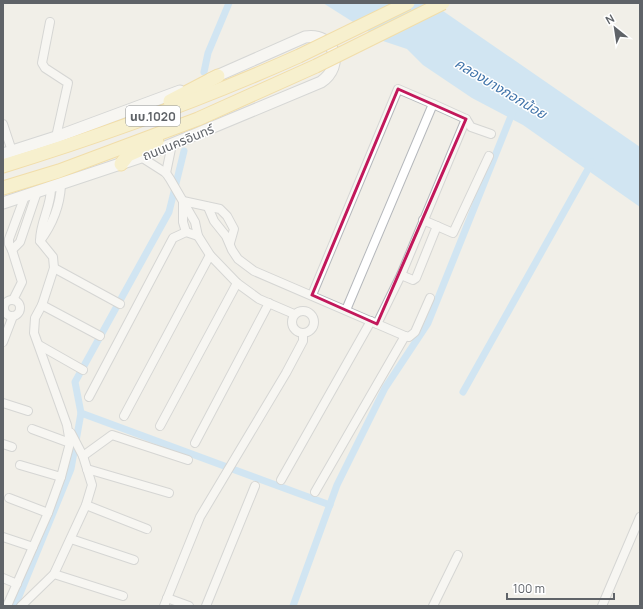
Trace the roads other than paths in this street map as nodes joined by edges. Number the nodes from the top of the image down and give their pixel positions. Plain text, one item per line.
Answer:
1 (408, 3) edge
2 (443, 3) edge
3 (50, 22) dead end
4 (218, 76) junction
5 (433, 104) junction
6 (198, 118) junction
7 (466, 119) junction
8 (140, 120) junction
9 (3, 124) edge
10 (491, 134) dead end
11 (56, 137) junction
12 (172, 144) junction
13 (7, 152) edge
14 (489, 156) dead end
15 (141, 157) junction
16 (121, 164) junction
17 (3, 166) edge
18 (166, 173) junction
19 (56, 186) junction
20 (3, 188) edge
21 (37, 192) junction
22 (24, 196) junction
23 (183, 201) junction
24 (3, 203) edge
25 (208, 207) junction
26 (423, 220) junction
27 (437, 226) junction
28 (186, 232) junction
29 (198, 236) junction
30 (230, 243) junction
31 (12, 250) junction
32 (210, 255) junction
33 (54, 268) junction
34 (400, 275) junction
35 (237, 283) junction
36 (312, 295) junction
37 (430, 298) dead end
38 (13, 300) junction
39 (120, 304) dead end
40 (268, 304) junction
41 (42, 305) junction
42 (3, 307) edge
43 (346, 310) junction
44 (294, 314) junction
45 (13, 316) junction
46 (374, 323) junction
47 (303, 333) junction
48 (100, 336) dead end
49 (405, 336) junction
50 (3, 342) edge
51 (39, 345) junction
52 (83, 370) dead end
53 (89, 397) dead end
54 (3, 403) edge
55 (28, 411) dead end
56 (124, 416) dead end
57 (67, 425) junction
58 (160, 426) dead end
59 (32, 429) dead end
60 (70, 443) junction
61 (195, 443) dead end
62 (3, 444) edge
63 (12, 447) dead end
64 (83, 456) junction
65 (188, 460) dead end
66 (20, 465) dead end
67 (87, 469) junction
68 (61, 477) junction
69 (281, 480) dead end
70 (255, 486) dead end
71 (169, 492) dead end
72 (314, 492) dead end
73 (9, 498) dead end
74 (86, 505) junction
75 (48, 513) junction
76 (640, 516) edge
77 (147, 529) dead end
78 (3, 537) edge
79 (71, 539) junction
80 (33, 547) junction
81 (458, 555) dead end
82 (134, 560) dead end
83 (54, 574) junction
84 (3, 578) edge
85 (17, 584) junction
86 (123, 596) dead end
87 (166, 602) edge
88 (25, 605) edge
89 (7, 606) edge
90 (189, 606) edge
91 (206, 606) edge
92 (433, 606) edge
93 (602, 606) edge

1 - 8 main road, นบ.1020, bridge
2 - 6 main road, ถนนนครอินทร์ / นบ.1020, bridge
3 - 11 street
4 - 8 main road
4 - 11 main road, ถนนนครอินทร์ / นบ.1020
4 - 12 main road, ถนนนครอินทร์ / นบ.1020
5 - 7 street
5 - 36 street
5 - 43 street
6 - 16 main road
6 - 20 main road, ถนนนครอินทร์ / นบ.1020
7 - 10 street
7 - 26 street
8 - 17 main road, นบ.1020
9 - 13 street
11 - 13 main road, ถนนนครอินทร์ / นบ.1020
12 - 15 main road, ถนนนครอินทร์ / นบ.1020
12 - 18 street
14 - 27 street
15 - 16 main road, ถนนนครอินทร์ / นบ.1020
15 - 18 street
16 - 19 main road, ถนนนครอินทร์ / นบ.1020
18 - 23 street
19 - 21 main road, ถนนนครอินทร์ / นบ.1020
19 - 33 street
21 - 22 main road, ถนนนครอินทร์ / นบ.1020
21 - 31 street
22 - 24 main road, ถนนนครอินทร์ / นบ.1020
22 - 31 street
23 - 25 street
23 - 28 street
23 - 29 street
25 - 30 street
25 - 30 street
26 - 27 street
26 - 34 street
27 - 34 street
28 - 29 street
28 - 53 street
29 - 32 street
30 - 36 street
31 - 38 street
32 - 35 street
32 - 56 street
33 - 39 street
33 - 41 street
34 - 46 street
35 - 40 street
35 - 58 street
36 - 43 street
37 - 49 street
38 - 42 street
38 - 45 street
40 - 44 street
40 - 61 street
41 - 48 street
41 - 51 street
42 - 45 street
43 - 46 street
44 - 47 street
44 - 47 street
45 - 50 street
46 - 49 street
46 - 69 street
47 - 87 street
49 - 72 street
51 - 52 street
51 - 57 street
54 - 55 street
57 - 60 street
57 - 64 street
59 - 60 street
60 - 68 street
62 - 63 street
64 - 65 street
64 - 67 street
66 - 68 street
67 - 71 street
67 - 74 street
68 - 75 street
70 - 91 street
73 - 75 street
74 - 77 street
74 - 79 street
75 - 80 street
76 - 93 street
78 - 80 street
79 - 82 street
79 - 83 street
80 - 85 street
81 - 92 street
83 - 86 street
83 - 88 street
84 - 85 street
85 - 89 street
87 - 90 street

